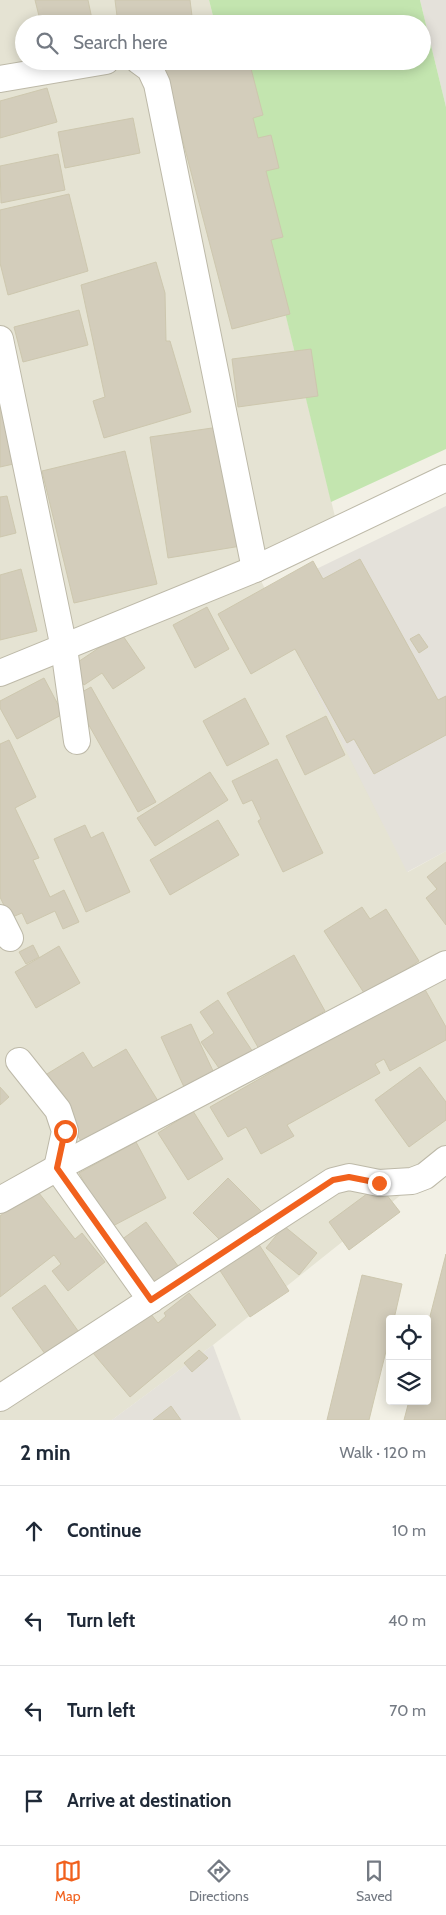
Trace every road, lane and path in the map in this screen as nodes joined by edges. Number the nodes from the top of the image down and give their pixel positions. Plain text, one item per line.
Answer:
1 (53, 70) edge
2 (150, 70) edge
3 (0, 79) edge
4 (0, 339) edge
5 (446, 478) edge
6 (255, 568) junction
7 (64, 648) junction
8 (0, 673) edge
9 (77, 741) dead end
10 (446, 964) edge
11 (19, 1061) dead end
12 (446, 1159) edge
13 (57, 1168) junction
14 (0, 1200) edge
15 (151, 1300) junction
16 (0, 1398) edge

1 - 3 street
2 - 6 street
4 - 7 street
5 - 6 street
6 - 7 street
7 - 8 street
7 - 9 street
10 - 13 street
11 - 13 street
12 - 15 street
13 - 14 street
13 - 15 street
15 - 16 street

